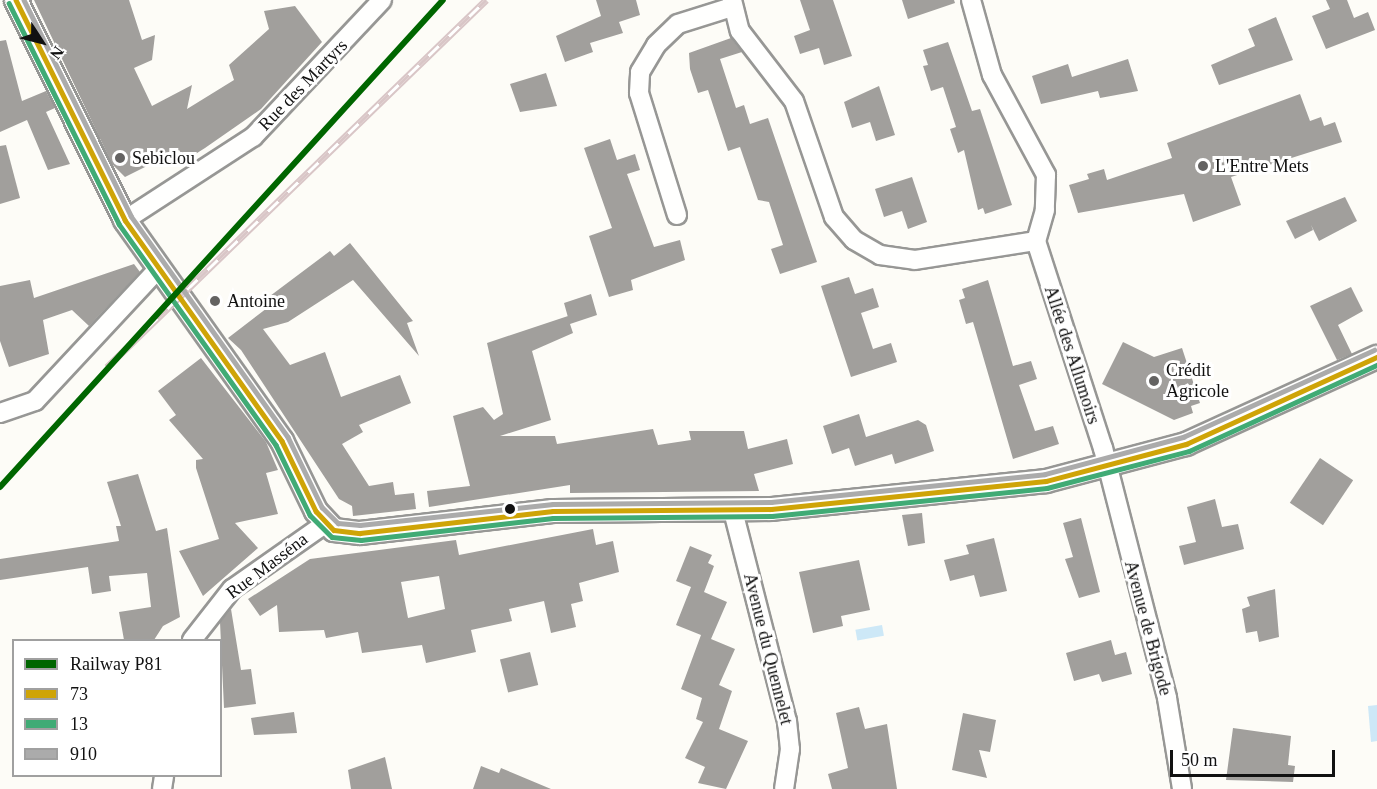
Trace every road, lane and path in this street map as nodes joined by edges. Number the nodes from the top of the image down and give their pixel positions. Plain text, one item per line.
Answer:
1 (16, 0) edge
2 (382, 0) edge
3 (971, 0) edge
4 (732, 4) edge
5 (677, 215) dead end
6 (125, 220) junction
7 (1036, 242) junction
8 (158, 269) junction
9 (1377, 357) edge
10 (0, 412) edge
11 (1107, 468) junction
12 (733, 511) junction
13 (325, 524) junction
14 (193, 639) edge
15 (784, 789) edge
16 (1182, 789) edge

1 - 6 street
2 - 6 street, Rue des Martyrs
3 - 7 street
4 - 5 street
4 - 7 street
6 - 8 street
7 - 11 street, Allée des Allumoirs
8 - 10 street
8 - 13 street
9 - 11 street
11 - 12 street
11 - 16 street, Avenue de Brigode
12 - 13 street
12 - 15 street, Avenue du Quennelet
13 - 14 street, Rue Masséna

